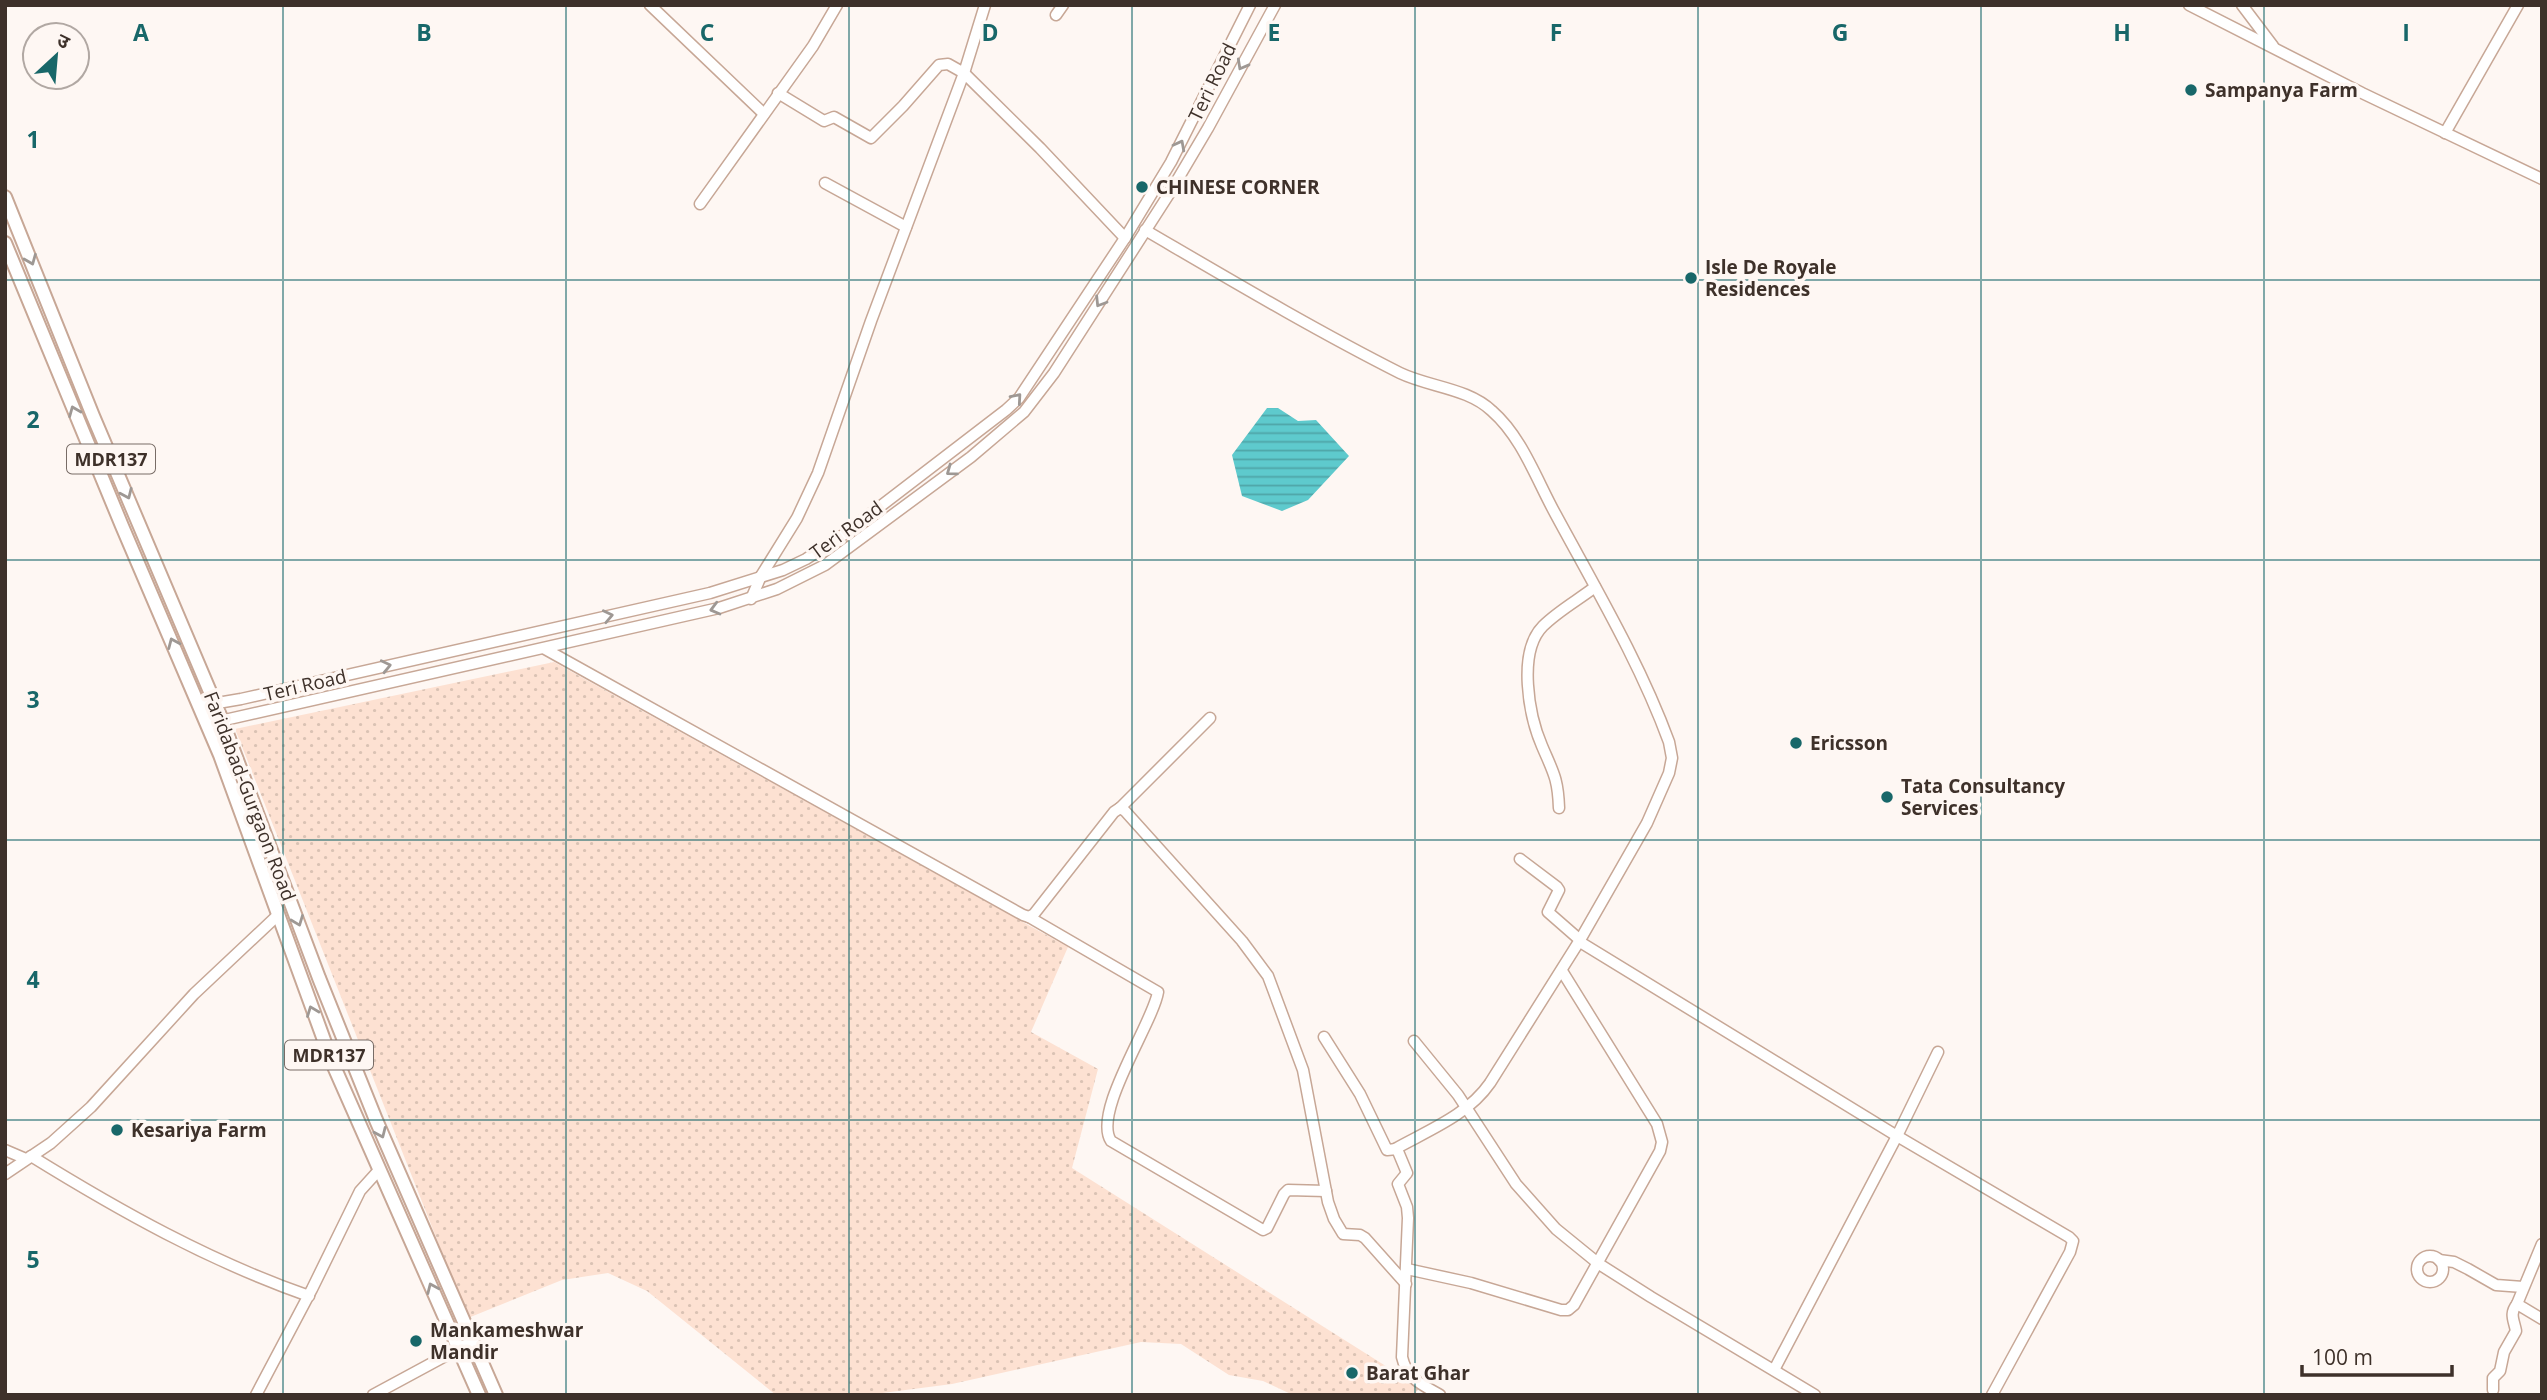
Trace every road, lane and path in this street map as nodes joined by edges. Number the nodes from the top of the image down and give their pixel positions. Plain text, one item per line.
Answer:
1 (650, 5) edge
2 (837, 5) edge
3 (985, 5) edge
4 (1063, 5) edge
5 (1275, 5) edge
6 (2189, 5) edge
7 (2242, 5) edge
8 (2518, 5) edge
9 (1247, 6) edge
10 (1056, 15) dead end
11 (1268, 18) junction
12 (2276, 50) junction
13 (964, 73) junction
14 (778, 93) junction
15 (764, 114) junction
16 (2445, 134) junction
17 (2541, 176) edge
18 (825, 183) dead end
19 (5, 197) edge
20 (700, 204) dead end
21 (906, 227) junction
22 (1145, 230) junction
23 (1125, 238) junction
24 (5, 243) edge
25 (1108, 263) junction
26 (1120, 270) junction
27 (761, 576) junction
28 (1595, 587) junction
29 (751, 599) junction
30 (545, 649) junction
31 (215, 704) junction
32 (200, 706) junction
33 (1210, 718) dead end
34 (222, 720) junction
35 (207, 724) junction
36 (1120, 808) junction
37 (1559, 808) dead end
38 (1520, 859) dead end
39 (278, 915) junction
40 (1030, 916) junction
41 (1580, 941) junction
42 (1562, 971) junction
43 (1324, 1037) dead end
44 (1414, 1041) dead end
45 (1938, 1052) dead end
46 (1466, 1109) junction
47 (1898, 1136) junction
48 (1395, 1149) junction
49 (5, 1150) edge
50 (28, 1158) junction
51 (379, 1170) junction
52 (5, 1174) edge
53 (1326, 1191) junction
54 (2542, 1244) edge
55 (2439, 1260) dead end
56 (1599, 1264) junction
57 (1407, 1269) junction
58 (1406, 1284) junction
59 (2523, 1287) junction
60 (309, 1296) junction
61 (2517, 1304) junction
62 (2542, 1319) edge
63 (473, 1341) junction
64 (459, 1349) junction
65 (1774, 1370) junction
66 (2493, 1390) dead end
67 (256, 1395) edge
68 (373, 1395) edge
69 (480, 1395) edge
70 (496, 1395) edge
71 (1440, 1395) edge
72 (1815, 1395) edge
73 (1992, 1395) edge

1 - 15 street
2 - 14 street
3 - 13 street
4 - 10 street
5 - 11 street
6 - 12 street
7 - 12 street
8 - 16 street
9 - 11 street
23 -> 9 street, Teri Road
11 -> 22 street
12 - 16 street
13 - 14 street
13 - 21 street
13 - 23 street
14 - 15 street
15 - 20 street
16 - 17 street
18 - 21 street
19 -> 31 main road, Faridabad-Gurgaon Road / MDR137
21 - 27 street
22 - 26 street
22 - 28 street
23 - 25 street, Teri Road
32 -> 24 main road, Faridabad-Gurgaon Road / MDR137
25 - 26 street
27 -> 25 street, Teri Road
26 -> 29 street
27 - 29 street
31 -> 27 street, Teri Road
28 - 37 street
28 - 41 street
29 -> 30 street
30 - 34 street
30 - 40 street
31 - 32 street, Teri Road
31 - 34 main road, Faridabad-Gurgaon Road / MDR137
32 - 35 main road, Faridabad-Gurgaon Road / MDR137
33 - 36 street
34 - 35 street
34 -> 63 main road, Faridabad-Gurgaon Road / MDR137
35 - 39 main road, Faridabad-Gurgaon Road / MDR137
36 - 40 street
36 - 53 street
38 - 41 street
39 - 50 street
51 -> 39 main road, Faridabad-Gurgaon Road / MDR137
40 - 53 street
41 - 42 street
41 - 47 street
42 - 46 street
42 - 56 street
43 - 48 street
44 - 46 street
45 - 47 street
46 - 48 street
46 - 56 street
47 - 65 street
47 - 73 street
48 - 57 street
49 - 50 street
50 - 52 street
50 - 60 street
51 - 60 street
64 -> 51 main road, Faridabad-Gurgaon Road / MDR137
53 - 58 street
54 - 59 street
55 - 59 street
56 - 57 street
56 - 65 street
57 - 58 street
58 - 71 street
59 - 61 street
60 - 67 street
61 - 62 street
61 - 66 street
63 - 64 street
63 - 70 main road, Faridabad-Gurgaon Road / MDR137
64 - 68 street
64 - 69 main road, Faridabad-Gurgaon Road / MDR137
65 - 72 street

